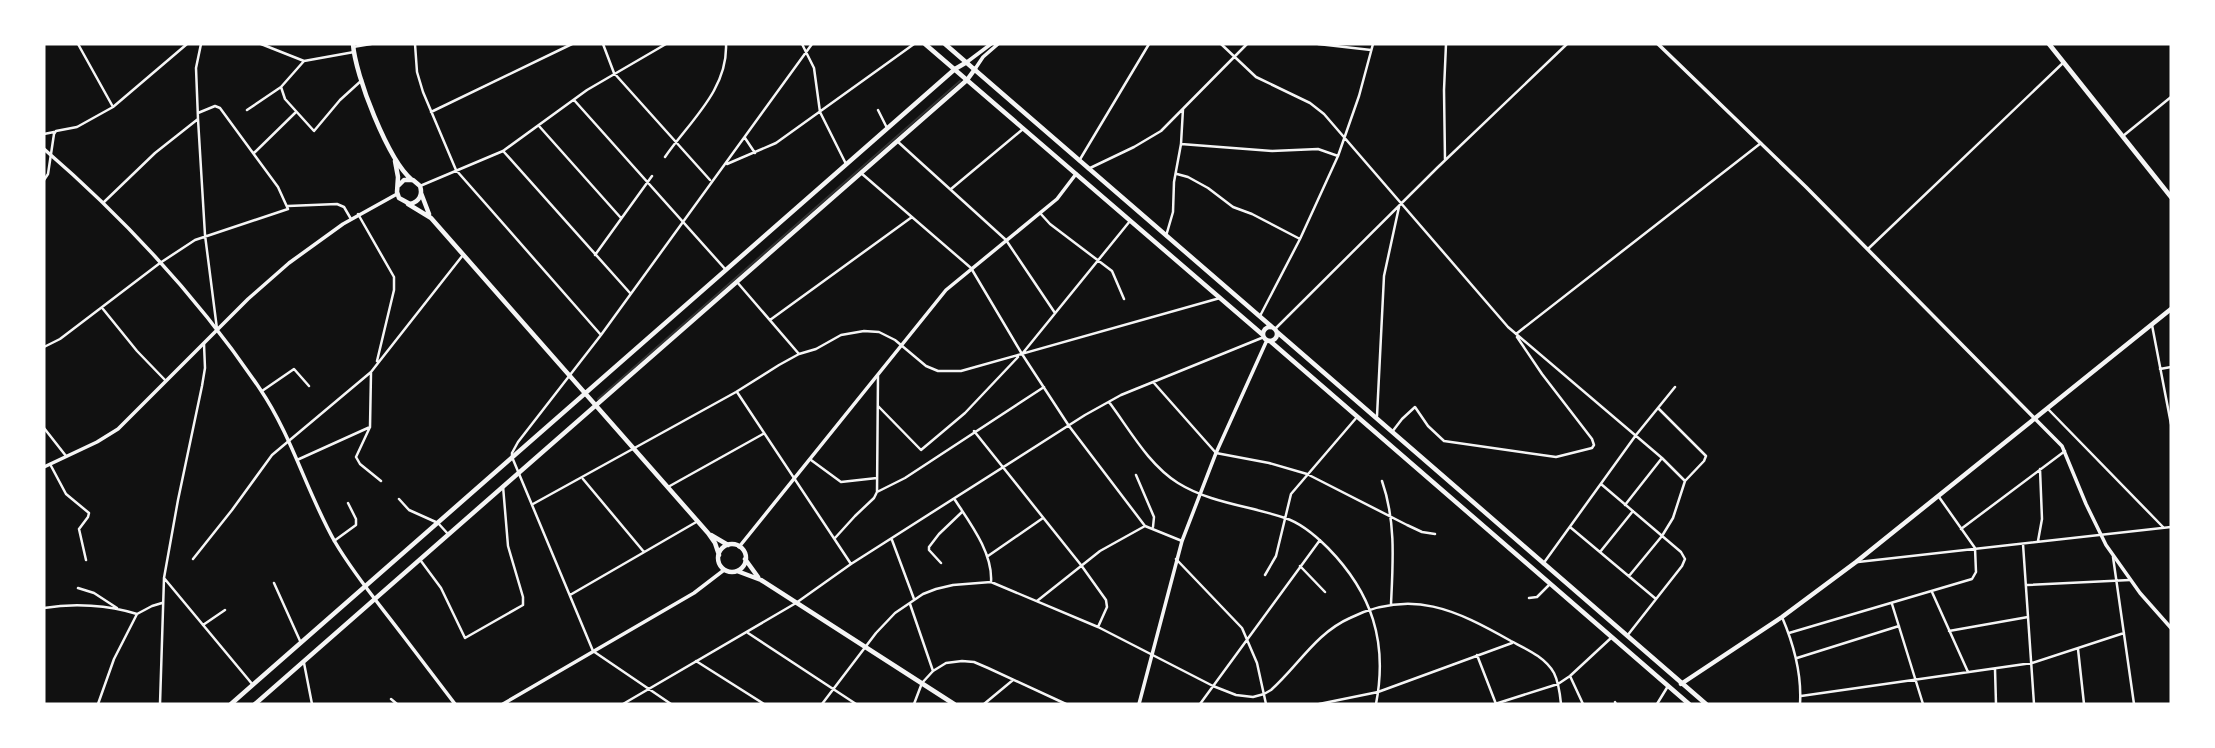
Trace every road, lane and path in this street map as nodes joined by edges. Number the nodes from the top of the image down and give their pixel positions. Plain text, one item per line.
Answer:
1 (78, 44) edge
2 (187, 44) edge
3 (201, 44) edge
4 (261, 44) edge
5 (371, 44) edge
6 (415, 44) edge
7 (572, 44) edge
8 (603, 44) edge
9 (666, 44) edge
10 (726, 44) edge
11 (802, 44) edge
12 (812, 44) edge
13 (914, 44) edge
14 (925, 44) edge
15 (945, 44) edge
16 (991, 44) edge
17 (999, 44) edge
18 (1221, 44) edge
19 (1247, 44) edge
20 (1318, 44) edge
21 (1373, 44) edge
22 (1447, 44) edge
23 (1567, 44) edge
24 (1658, 44) edge
25 (2049, 44) edge
26 (1147, 45) edge
27 (353, 48) edge
28 (1371, 50) junction
29 (807, 51) junction
30 (981, 56) junction
31 (1234, 57) junction
32 (304, 61) junction
33 (967, 62) junction
34 (2064, 62) junction
35 (954, 69) junction
36 (975, 69) junction
37 (614, 73) junction
38 (362, 80) junction
39 (967, 80) junction
40 (281, 87) junction
41 (2171, 97) edge
42 (574, 99) junction
43 (113, 107) junction
44 (1183, 109) junction
45 (247, 110) dead end
46 (878, 110) dead end
47 (296, 112) junction
48 (430, 112) junction
49 (820, 112) junction
50 (198, 113) junction
51 (198, 119) junction
52 (539, 126) junction
53 (887, 128) junction
54 (1023, 129) junction
55 (56, 131) junction
56 (44, 134) edge
57 (1344, 136) junction
58 (2123, 136) junction
59 (745, 138) junction
60 (897, 141) junction
61 (675, 142) junction
62 (1761, 143) junction
63 (1181, 145) junction
64 (44, 149) edge
65 (503, 151) junction
66 (254, 153) junction
67 (755, 153) junction
68 (51, 155) junction
69 (1338, 156) junction
70 (394, 157) junction
71 (665, 157) dead end
72 (1445, 160) junction
73 (1079, 161) junction
74 (846, 164) junction
75 (724, 165) junction
76 (1088, 169) junction
77 (456, 170) junction
78 (861, 173) junction
79 (1076, 174) junction
80 (1177, 174) junction
81 (652, 176) dead end
82 (44, 180) edge
83 (412, 180) junction
84 (648, 181) junction
85 (711, 181) junction
86 (398, 186) junction
87 (420, 186) junction
88 (951, 190) junction
89 (421, 193) junction
90 (397, 194) junction
91 (2171, 197) edge
92 (104, 202) junction
93 (1401, 203) junction
94 (408, 204) junction
95 (288, 206) junction
96 (1040, 213) junction
97 (358, 214) junction
98 (912, 217) junction
99 (431, 218) junction
100 (621, 218) junction
101 (351, 219) junction
102 (683, 220) junction
103 (1130, 221) junction
104 (205, 235) junction
105 (1166, 236) junction
106 (1006, 240) junction
107 (1300, 240) junction
108 (1868, 249) junction
109 (463, 255) junction
110 (595, 255) junction
111 (1098, 260) junction
112 (160, 263) junction
113 (971, 268) junction
114 (726, 270) junction
115 (737, 282) junction
116 (630, 293) junction
117 (1220, 298) junction
118 (1124, 299) dead end
119 (102, 308) junction
120 (2171, 309) edge
121 (1055, 313) junction
122 (1260, 316) junction
123 (769, 320) junction
124 (2152, 325) junction
125 (1275, 329) junction
126 (217, 330) junction
127 (1516, 334) junction
128 (601, 335) junction
129 (1266, 338) junction
130 (44, 342) edge
131 (204, 343) junction
132 (902, 345) junction
133 (45, 346) edge
134 (799, 354) junction
135 (1020, 355) junction
136 (377, 364) junction
137 (2171, 367) edge
138 (2160, 369) junction
139 (372, 372) junction
140 (569, 376) junction
141 (878, 376) junction
142 (165, 380) junction
143 (1154, 382) junction
144 (309, 386) dead end
145 (1044, 387) junction
146 (1675, 387) dead end
147 (262, 391) junction
148 (736, 392) junction
149 (585, 393) junction
150 (1109, 402) junction
151 (595, 405) junction
152 (878, 406) junction
153 (1658, 408) junction
154 (2048, 409) junction
155 (1357, 417) junction
156 (2036, 418) junction
157 (1376, 419) junction
158 (2171, 424) edge
159 (1069, 426) junction
160 (370, 427) junction
161 (44, 428) edge
162 (974, 431) junction
163 (1392, 432) junction
164 (764, 433) junction
165 (1636, 435) junction
166 (288, 440) junction
167 (634, 449) junction
168 (2065, 451) junction
169 (1216, 453) junction
170 (66, 456) junction
171 (512, 457) junction
172 (1662, 458) junction
173 (810, 459) junction
174 (297, 460) junction
175 (50, 464) junction
176 (44, 467) edge
177 (1004, 468) junction
178 (2040, 469) junction
179 (519, 472) junction
180 (1307, 474) junction
181 (1136, 475) dead end
182 (582, 478) junction
183 (795, 478) junction
184 (877, 478) junction
185 (381, 481) dead end
186 (1382, 481) dead end
187 (1685, 481) junction
188 (1601, 484) junction
189 (503, 486) junction
190 (668, 487) junction
191 (877, 492) junction
192 (1199, 494) junction
193 (1939, 497) junction
194 (399, 499) dead end
195 (954, 500) junction
196 (348, 503) dead end
197 (533, 504) junction
198 (1626, 505) junction
199 (1633, 511) junction
200 (962, 512) junction
201 (1392, 516) junction
202 (1043, 518) junction
203 (1286, 518) junction
204 (698, 521) junction
205 (438, 523) junction
206 (1144, 526) junction
207 (1570, 527) junction
208 (2171, 527) edge
209 (2164, 528) junction
210 (1153, 529) junction
211 (1961, 529) junction
212 (708, 533) junction
213 (449, 534) junction
214 (1435, 534) dead end
215 (2099, 534) junction
216 (1662, 536) junction
217 (835, 538) junction
218 (892, 539) junction
219 (1320, 540) junction
220 (334, 541) junction
221 (1182, 541) junction
222 (2038, 541) junction
223 (2023, 543) junction
224 (728, 545) junction
225 (739, 547) junction
226 (1975, 548) junction
227 (644, 552) junction
228 (1600, 552) junction
229 (719, 555) junction
230 (986, 556) junction
231 (2113, 557) junction
232 (192, 559) dead end
233 (420, 559) junction
234 (746, 559) junction
235 (1177, 559) junction
236 (86, 560) dead end
237 (1856, 562) junction
238 (941, 563) dead end
239 (851, 564) junction
240 (1543, 564) junction
241 (1081, 565) junction
242 (1300, 566) junction
243 (724, 569) junction
244 (737, 571) junction
245 (1265, 575) dead end
246 (1629, 576) junction
247 (164, 578) junction
248 (761, 580) junction
249 (2117, 580) junction
250 (2130, 580) junction
251 (991, 582) junction
252 (274, 583) dead end
253 (1549, 584) junction
254 (2027, 585) junction
255 (78, 588) dead end
256 (364, 588) junction
257 (1325, 592) dead end
258 (1931, 592) junction
259 (569, 596) junction
260 (1528, 598) dead end
261 (1656, 599) junction
262 (374, 600) junction
263 (914, 600) junction
264 (1037, 601) junction
265 (162, 603) junction
266 (796, 603) junction
267 (909, 603) junction
268 (1391, 604) junction
269 (1892, 604) junction
270 (44, 608) edge
271 (117, 608) junction
272 (1370, 609) junction
273 (225, 610) dead end
274 (137, 614) junction
275 (1782, 617) junction
276 (2028, 617) junction
277 (203, 625) junction
278 (1899, 626) junction
279 (1098, 627) junction
280 (2171, 628) edge
281 (1949, 631) junction
282 (746, 632) junction
283 (1789, 633) junction
284 (2124, 633) junction
285 (1627, 636) junction
286 (1611, 638) junction
287 (1248, 639) junction
288 (1514, 642) junction
289 (301, 643) junction
290 (865, 647) junction
291 (2078, 649) junction
292 (593, 651) junction
293 (1152, 654) junction
294 (1477, 655) junction
295 (1797, 658) junction
296 (696, 661) junction
297 (303, 662) junction
298 (2032, 663) junction
299 (1995, 669) junction
300 (933, 671) junction
301 (1968, 673) junction
302 (1570, 676) junction
303 (1013, 680) junction
304 (1917, 680) junction
305 (922, 683) junction
306 (1558, 684) junction
307 (1681, 684) junction
308 (253, 685) junction
309 (1213, 686) junction
310 (1668, 686) junction
311 (647, 689) junction
312 (834, 690) junction
313 (1378, 692) junction
314 (1264, 694) junction
315 (1801, 696) junction
316 (391, 699) dead end
317 (1059, 703) edge
318 (98, 704) edge
319 (160, 704) edge
320 (231, 704) edge
321 (255, 704) edge
322 (312, 704) edge
323 (397, 704) edge
324 (455, 704) edge
325 (503, 704) edge
326 (623, 704) edge
327 (671, 704) edge
328 (764, 704) edge
329 (822, 704) edge
330 (856, 704) edge
331 (914, 704) edge
332 (954, 704) edge
333 (984, 704) edge
334 (1066, 704) edge
335 (1139, 704) edge
336 (1200, 704) edge
337 (1266, 704) edge
338 (1319, 704) edge
339 (1376, 704) edge
340 (1495, 704) edge
341 (1561, 704) edge
342 (1583, 704) edge
343 (1657, 704) edge
344 (1689, 704) edge
345 (1706, 704) edge
346 (1800, 704) edge
347 (1923, 704) edge
348 (1996, 704) edge
349 (2034, 704) edge
350 (2084, 704) edge
351 (2134, 704) edge

1 - 43 street
2 - 43 street
3 - 50 street
4 - 32 street
5 - 27 street
6 - 48 street
7 - 48 street
8 - 37 street
9 - 37 street
10 - 61 street
11 - 29 street
12 - 29 street
13 - 49 street
14 - 35 main road
15 - 33 main road
16 - 30 street
17 - 30 street
18 - 31 street
19 - 31 street
20 - 28 street
21 - 28 street
22 - 72 street
23 - 72 street
24 - 62 street
25 - 34 main road
26 - 73 street
27 - 32 street
27 - 38 main road
28 - 57 street
29 - 49 street
29 - 59 street
30 - 33 street
30 - 36 street
31 - 44 street
31 - 57 street
32 - 40 street
33 - 35 main road
33 - 36 main road
34 - 58 main road
34 - 108 street
35 - 39 main road
35 - 53 main road
36 - 39 main road
36 - 73 main road
37 - 42 street
37 - 61 street
38 - 47 street
38 - 70 main road
39 - 54 main road
39 - 60 main road
40 - 45 street
40 - 47 street
41 - 58 street
42 - 52 street
42 - 84 street
43 - 55 street
44 - 63 street
44 - 76 street
46 - 53 street
47 - 66 street
48 - 77 street
49 - 67 street
49 - 74 street
50 - 51 street
50 - 66 street
51 - 92 street
51 - 104 street
52 - 65 street
52 - 100 street
53 - 74 main road
54 - 79 main road
54 - 88 street
55 - 56 street
55 - 68 street
57 - 69 street
57 - 93 street
58 - 91 main road
59 - 67 street
59 - 75 street
60 - 78 main road
60 - 88 street
61 - 71 street
61 - 85 street
62 - 108 street
62 - 127 street
63 - 69 street
63 - 80 street
64 - 68 street
65 - 77 street
65 - 110 street
66 - 95 street
67 - 75 street
68 - 82 street
68 - 92 street
69 - 107 street
70 - 83 main road
70 - 86 main road
72 - 93 street
73 - 76 main road
74 - 114 main road
75 - 85 street
76 - 105 main road
77 - 87 street
77 - 128 street
78 - 98 street
78 - 115 main road
79 - 96 street
79 - 103 main road
80 - 105 street
80 - 107 street
81 - 84 street
83 - 86 main road
83 - 87 main road
84 - 100 street
84 - 102 street
85 - 102 street
86 - 90 main road
87 - 89 main road
88 - 106 street
89 - 94 main road
89 - 99 main road
90 - 94 main road
90 - 97 street
92 - 112 street
93 - 125 street
93 - 127 street
93 - 157 street
94 - 99 main road
95 - 101 street
95 - 104 street
96 - 106 street
96 - 111 street
97 - 101 street
97 - 136 street
98 - 113 street
98 - 123 street
99 - 109 main road
100 - 110 street
101 - 126 street
102 - 114 street
102 - 116 street
103 - 111 street
103 - 117 main road
104 - 112 street
104 - 126 street
105 - 122 main road
106 - 113 street
106 - 121 street
107 - 122 street
108 - 156 street
109 - 136 street
109 - 140 main road
110 - 116 street
111 - 118 street
111 - 121 street
112 - 119 street
112 - 126 street
113 - 132 street
113 - 135 street
114 - 149 main road
115 - 123 street
115 - 151 main road
116 - 128 street
117 - 129 main road
117 - 135 street
119 - 133 street
119 - 142 street
120 - 124 main road
121 - 135 street
122 - 125 main road
123 - 134 street
124 - 138 street
124 - 154 main road
125 - 129 main road
125 - 129 main road
125 - 157 main road
126 - 131 street
126 - 147 street
127 - 163 street
127 - 165 street
128 - 140 street
129 - 143 street
129 - 155 main road
129 - 169 street
130 - 133 street
131 - 142 street
131 - 247 street
132 - 134 street
132 - 135 street
132 - 141 street
134 - 148 street
135 - 145 street
135 - 152 street
136 - 139 street
137 - 138 street
138 - 158 street
139 - 160 street
139 - 166 street
140 - 149 main road
140 - 171 street
141 - 152 street
141 - 173 street
142 - 170 street
143 - 150 street
143 - 169 street
144 - 147 street
145 - 159 street
145 - 162 street
146 - 153 street
147 - 166 street
148 - 164 street
148 - 167 street
149 - 151 main road
149 - 171 main road
150 - 159 street
150 - 192 street
151 - 167 main road
151 - 179 main road
152 - 184 street
153 - 165 street
153 - 187 street
154 - 156 main road
154 - 209 street
155 - 180 street
155 - 253 main road
156 - 168 street
156 - 193 main road
157 - 163 main road
159 - 177 street
159 - 206 street
160 - 174 street
160 - 185 street
161 - 170 street
162 - 177 street
162 - 191 street
163 - 240 main road
164 - 183 street
164 - 190 street
165 - 172 street
165 - 188 street
166 - 174 street
166 - 232 street
167 - 182 street
167 - 190 main road
168 - 178 street
168 - 215 street
169 - 180 street
169 - 192 street
170 - 175 street
171 - 179 street
171 - 205 main road
172 - 187 street
172 - 198 street
173 - 183 street
173 - 184 street
174 - 220 street
175 - 176 street
175 - 236 street
177 - 195 street
177 - 202 street
178 - 211 street
178 - 222 street
179 - 189 main road
179 - 197 street
180 - 201 street
180 - 203 street
181 - 210 street
182 - 197 street
182 - 227 street
183 - 217 street
183 - 225 street
184 - 191 street
186 - 201 street
187 - 216 street
188 - 198 street
188 - 207 street
189 - 213 main road
189 - 233 street
190 - 204 main road
191 - 217 street
192 - 203 street
192 - 221 street
193 - 211 street
193 - 237 main road
194 - 205 street
195 - 200 street
195 - 218 street
196 - 220 street
197 - 259 street
198 - 199 street
199 - 216 street
199 - 228 street
200 - 230 street
200 - 238 street
201 - 214 street
201 - 268 street
202 - 230 street
202 - 241 street
203 - 219 street
203 - 245 street
204 - 212 main road
204 - 227 street
205 - 213 street
205 - 256 main road
206 - 210 street
206 - 241 street
207 - 228 street
207 - 240 street
208 - 209 street
209 - 215 street
210 - 221 street
211 - 226 street
212 - 224 main road
212 - 229 main road
213 - 233 main road
215 - 222 street
215 - 231 street
216 - 246 street
216 - 261 street
217 - 239 street
218 - 239 street
218 - 263 street
219 - 242 street
219 - 272 street
220 - 256 street
221 - 235 street
222 - 223 street
223 - 226 street
223 - 254 street
224 - 225 main road
224 - 229 main road
225 - 234 main road
226 - 237 street
226 - 258 street
227 - 259 street
228 - 246 street
229 - 243 main road
230 - 251 street
231 - 249 street
231 - 250 street
233 - 262 main road
234 - 244 main road
234 - 248 main road
235 - 287 street
235 - 293 street
237 - 275 main road
239 - 266 street
240 - 285 main road
241 - 264 street
241 - 279 street
242 - 257 street
242 - 287 street
243 - 244 main road
243 - 292 street
244 - 248 main road
246 - 261 street
247 - 265 street
247 - 277 street
248 - 266 main road
249 - 250 street
249 - 254 street
249 - 284 street
250 - 280 street
251 - 263 street
251 - 264 street
252 - 289 street
253 - 260 street
253 - 286 main road
254 - 276 street
255 - 271 street
256 - 262 street
256 - 289 main road
258 - 269 street
258 - 281 street
259 - 292 street
261 - 285 street
262 - 297 main road
262 - 324 street
263 - 267 street
264 - 279 street
265 - 274 street
265 - 319 street
266 - 282 street
266 - 290 main road
267 - 290 street
267 - 300 street
268 - 272 street
268 - 288 street
269 - 278 street
269 - 283 street
270 - 271 street
271 - 274 street
272 - 313 street
272 - 314 street
273 - 277 street
274 - 318 street
275 - 283 street
275 - 307 main road
276 - 281 street
276 - 298 street
277 - 308 street
278 - 295 street
278 - 304 street
279 - 293 street
281 - 301 street
282 - 296 street
282 - 312 street
283 - 295 street
284 - 291 street
284 - 351 street
285 - 307 main road
286 - 302 street
286 - 310 main road
287 - 309 street
287 - 314 street
288 - 294 street
288 - 306 street
289 - 308 main road
290 - 305 main road
290 - 312 street
291 - 298 street
291 - 350 street
292 - 311 street
292 - 325 street
293 - 309 street
293 - 335 street
294 - 313 street
294 - 340 street
295 - 315 street
296 - 311 street
296 - 328 street
297 - 321 main road
297 - 322 street
298 - 299 street
298 - 349 street
299 - 301 street
299 - 348 street
300 - 303 street
300 - 305 street
301 - 304 street
302 - 306 street
302 - 342 street
303 - 317 street
303 - 333 street
304 - 315 street
304 - 347 street
305 - 331 street
305 - 332 main road
306 - 340 street
306 - 341 street
307 - 345 main road
308 - 320 main road
309 - 314 street
309 - 336 street
310 - 343 street
310 - 344 main road
311 - 326 street
311 - 327 street
312 - 329 street
312 - 330 street
313 - 338 street
313 - 339 street
314 - 337 street
315 - 346 street
316 - 323 street
317 - 334 street

